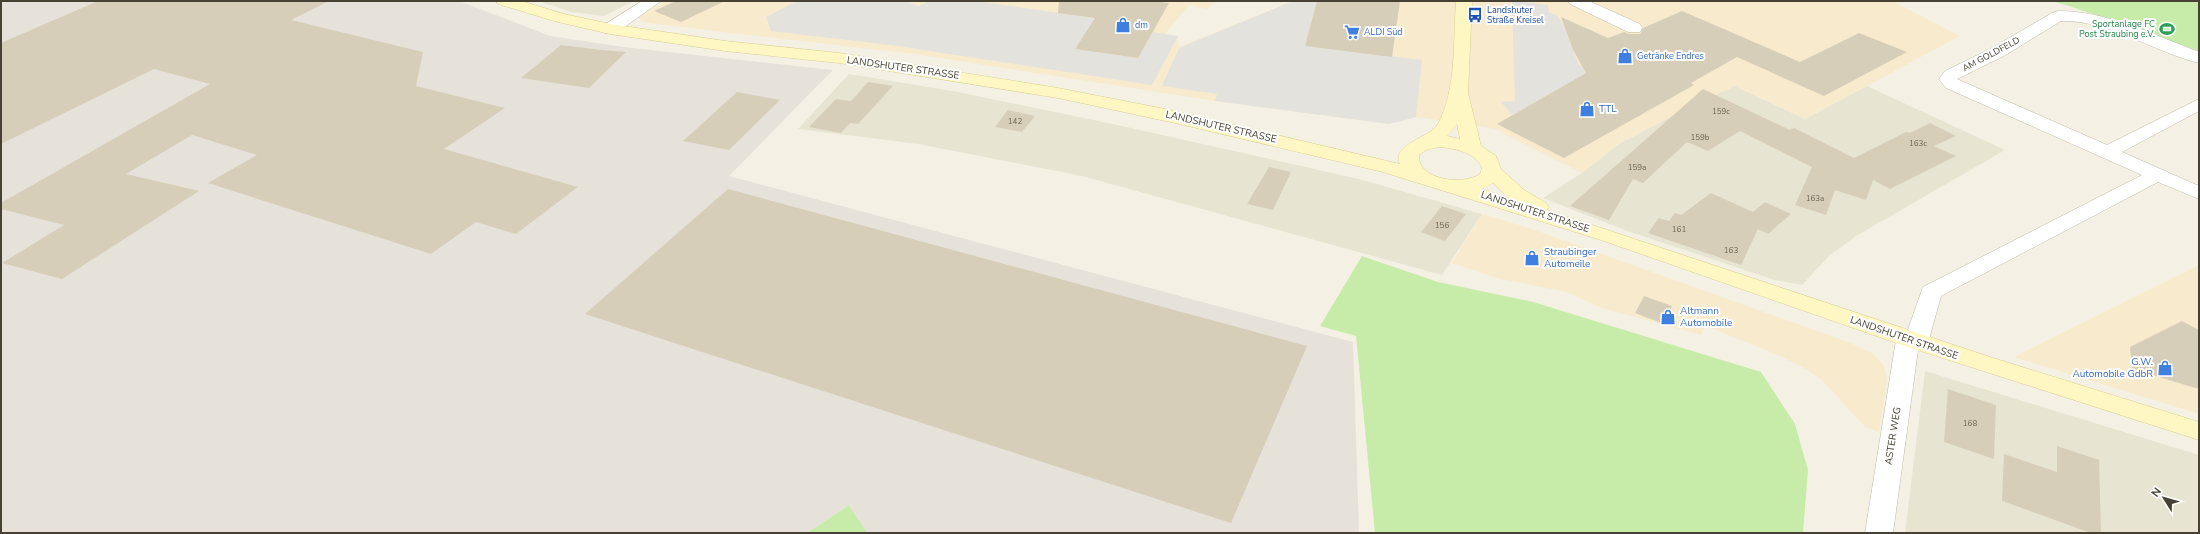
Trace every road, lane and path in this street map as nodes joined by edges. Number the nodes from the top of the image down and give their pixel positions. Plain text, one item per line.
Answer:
1 (504, 1) edge
2 (653, 1) edge
3 (1464, 1) edge
4 (1576, 1) edge
5 (1634, 28) dead end
6 (610, 29) junction
7 (2199, 58) edge
8 (1459, 93) junction
9 (2199, 104) edge
10 (1301, 146) junction
11 (1421, 146) junction
12 (1472, 148) junction
13 (2108, 152) junction
14 (1491, 171) junction
15 (2159, 174) junction
16 (1419, 176) junction
17 (1458, 187) junction
18 (2199, 193) edge
19 (1611, 237) junction
20 (1912, 341) junction
21 (2199, 431) edge
22 (1879, 533) edge

1 - 6 main road, LANDSHUTER STRASSE
2 - 6 street
3 - 8 main road
4 - 5 street
6 - 10 main road, LANDSHUTER STRASSE
7 - 13 street, AM GOLDFELD
8 - 11 main road
8 - 12 main road
9 - 13 street
10 - 11 main road, LANDSHUTER STRASSE
10 - 16 main road, LANDSHUTER STRASSE
11 - 12 main road, LANDSHUTER STRASSE
11 - 16 main road
12 - 14 main road, LANDSHUTER STRASSE
13 - 15 street, AM GOLDFELD
14 - 17 main road
14 - 19 main road, LANDSHUTER STRASSE
15 - 18 street, AM GOLDFELD
15 - 20 street
16 - 17 main road, LANDSHUTER STRASSE
17 - 19 main road, LANDSHUTER STRASSE
19 - 20 main road, LANDSHUTER STRASSE
20 - 21 main road, LANDSHUTER STRASSE
20 - 22 street, ASTER WEG

